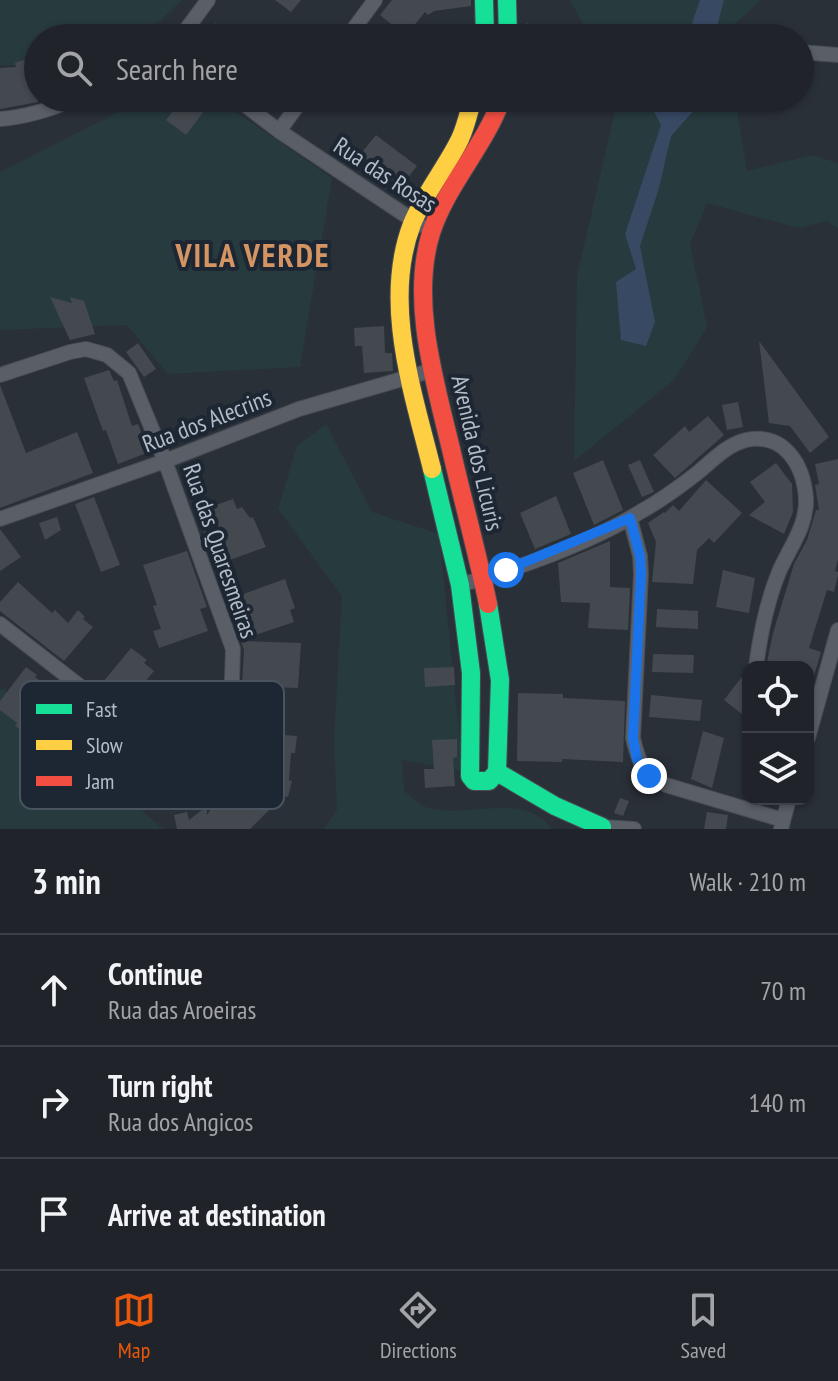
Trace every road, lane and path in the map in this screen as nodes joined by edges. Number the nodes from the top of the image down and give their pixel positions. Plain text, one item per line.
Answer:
1 (208, 0) edge
2 (375, 0) edge
3 (484, 0) edge
4 (507, 0) edge
5 (190, 24) edge
6 (357, 24) edge
7 (485, 24) edge
8 (508, 24) edge
9 (814, 53) edge
10 (838, 55) edge
11 (40, 112) edge
12 (254, 112) edge
13 (293, 112) edge
14 (469, 112) edge
15 (497, 112) edge
16 (0, 119) edge
17 (279, 131) junction
18 (413, 221) junction
19 (432, 232) junction
20 (433, 370) junction
21 (0, 375) edge
22 (410, 376) junction
23 (165, 461) junction
24 (630, 518) junction
25 (0, 519) edge
26 (481, 579) junction
27 (460, 585) junction
28 (0, 624) edge
29 (838, 630) edge
30 (757, 661) edge
31 (73, 681) edge
32 (231, 681) edge
33 (814, 706) edge
34 (497, 772) junction
35 (782, 824) edge
36 (601, 828) edge
37 (634, 829) edge

1 - 5 street
2 - 6 street
3 - 7 street
4 - 8 street
9 - 10 street
11 - 16 street
12 - 17 street, Rua das Rosas
13 - 17 street
14 - 18 street, Avenida dos Licuris
15 - 19 street, Avenida dos Licuris
17 - 18 street, Rua das Rosas
18 - 19 street, Rua das Rosas
18 - 22 street, Avenida dos Licuris
19 - 20 street, Avenida dos Licuris
20 - 22 street, Rua dos Alecrins
20 - 26 street, Avenida dos Licuris
21 - 23 street, Rua das Quaresmeiras
22 - 23 street, Rua dos Alecrins
22 - 27 street, Avenida dos Licuris
23 - 25 street, Rua dos Alecrins
23 - 32 street, Rua das Quaresmeiras
24 - 26 street
24 - 30 street
24 - 35 street
26 - 27 street
26 - 34 street, Avenida dos Licuris
27 - 34 street, Avenida dos Licuris
28 - 31 street, Rua das Quaresmeiras
29 - 33 street
34 - 36 street
36 - 37 street

